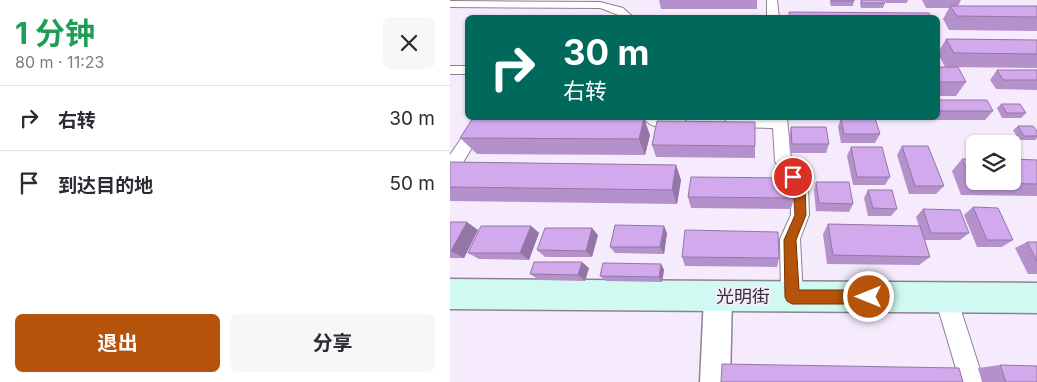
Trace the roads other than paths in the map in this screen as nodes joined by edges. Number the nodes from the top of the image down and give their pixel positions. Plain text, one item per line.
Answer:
1 (772, 0) edge
2 (554, 2) edge
3 (450, 4) edge
4 (625, 15) edge
5 (773, 15) edge
6 (450, 70) edge
7 (465, 70) edge
8 (482, 120) edge
9 (654, 120) edge
10 (780, 120) edge
11 (694, 122) edge
12 (723, 122) edge
13 (450, 169) edge
14 (450, 294) edge
15 (718, 296) junction
16 (792, 297) junction
17 (946, 298) junction
18 (1037, 298) edge
19 (715, 382) edge
20 (972, 382) edge

1 - 5 street
2 - 3 street
2 - 4 street
6 - 7 street
8 - 13 street
9 - 11 street
10 - 12 street
10 - 16 street
14 - 15 main road, 光明街
15 - 16 main road, 光明街
15 - 19 street
16 - 17 main road, 光明街
17 - 18 main road, 光明街
17 - 20 street

